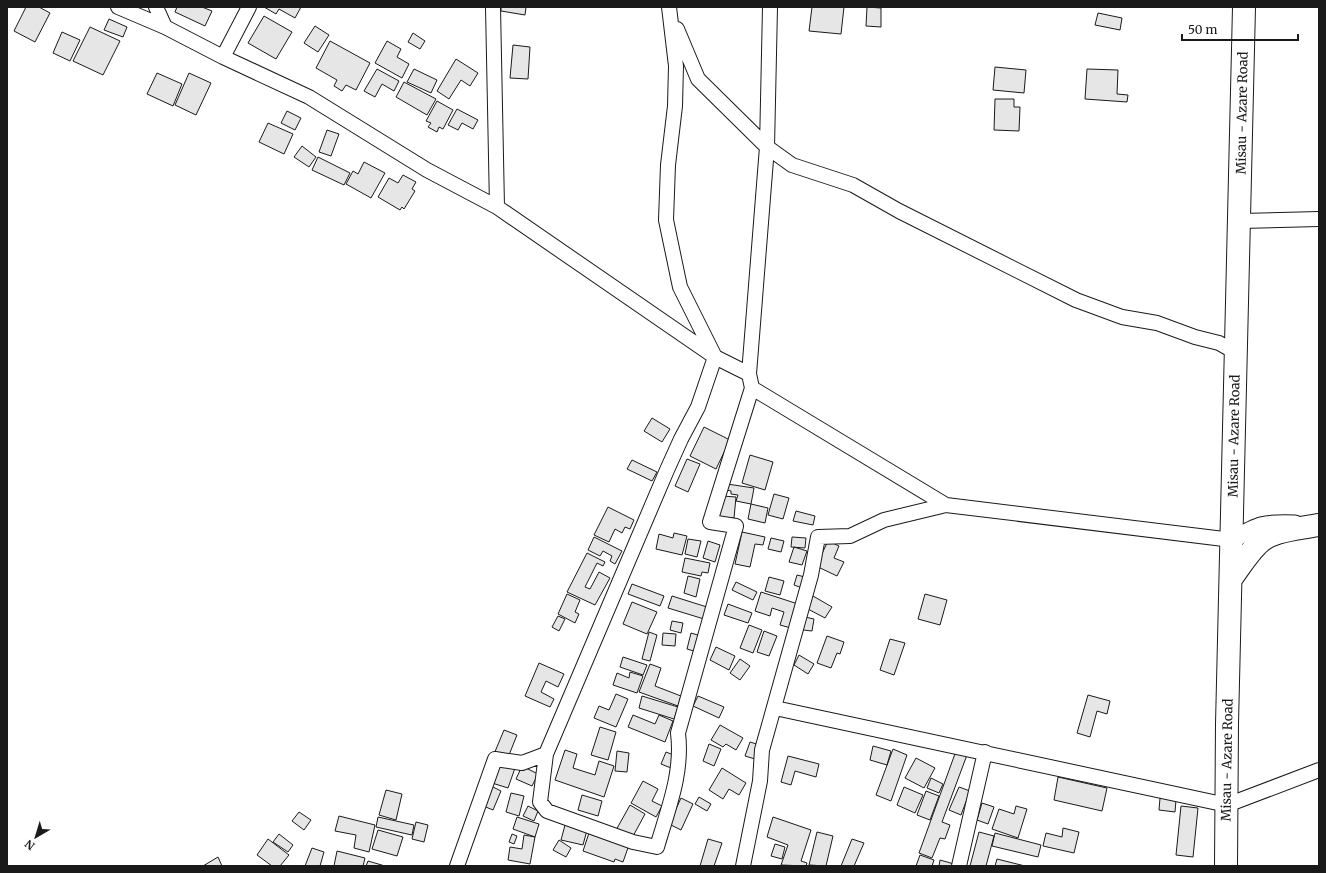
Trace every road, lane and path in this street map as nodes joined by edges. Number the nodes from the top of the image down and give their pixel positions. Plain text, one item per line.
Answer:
1 (118, 7) edge
2 (156, 7) edge
3 (249, 7) edge
4 (493, 7) edge
5 (770, 7) edge
6 (1244, 7) edge
7 (668, 8) edge
8 (165, 27) junction
9 (224, 57) junction
10 (767, 147) junction
11 (497, 206) junction
12 (1319, 219) edge
13 (1240, 221) junction
14 (1235, 352) junction
15 (715, 357) junction
16 (751, 381) junction
17 (946, 505) junction
18 (1318, 525) edge
19 (1232, 540) junction
20 (1231, 579) junction
21 (775, 708) junction
22 (985, 752) junction
23 (546, 754) junction
24 (1319, 770) edge
25 (1227, 805) junction
26 (457, 866) edge
27 (743, 866) edge
28 (960, 866) edge
29 (1226, 866) edge

1 - 8 street
2 - 8 street
3 - 9 street
4 - 11 street
5 - 10 street
6 - 13 main road, Misau - Azare Road
7 - 10 street
7 - 15 street
8 - 9 street
9 - 11 street
10 - 14 street
10 - 16 street
11 - 15 street
12 - 13 street
13 - 14 main road, Misau - Azare Road
14 - 19 main road, Misau - Azare Road
15 - 16 street
15 - 23 street
16 - 17 street
16 - 23 street
17 - 19 street
17 - 21 street
18 - 19 street
18 - 20 main road
19 - 20 main road, Misau - Azare Road
20 - 25 main road, Misau - Azare Road
21 - 22 street
21 - 27 street
22 - 25 street
22 - 28 street
23 - 26 street
24 - 25 street
25 - 29 main road, Misau - Azare Road

